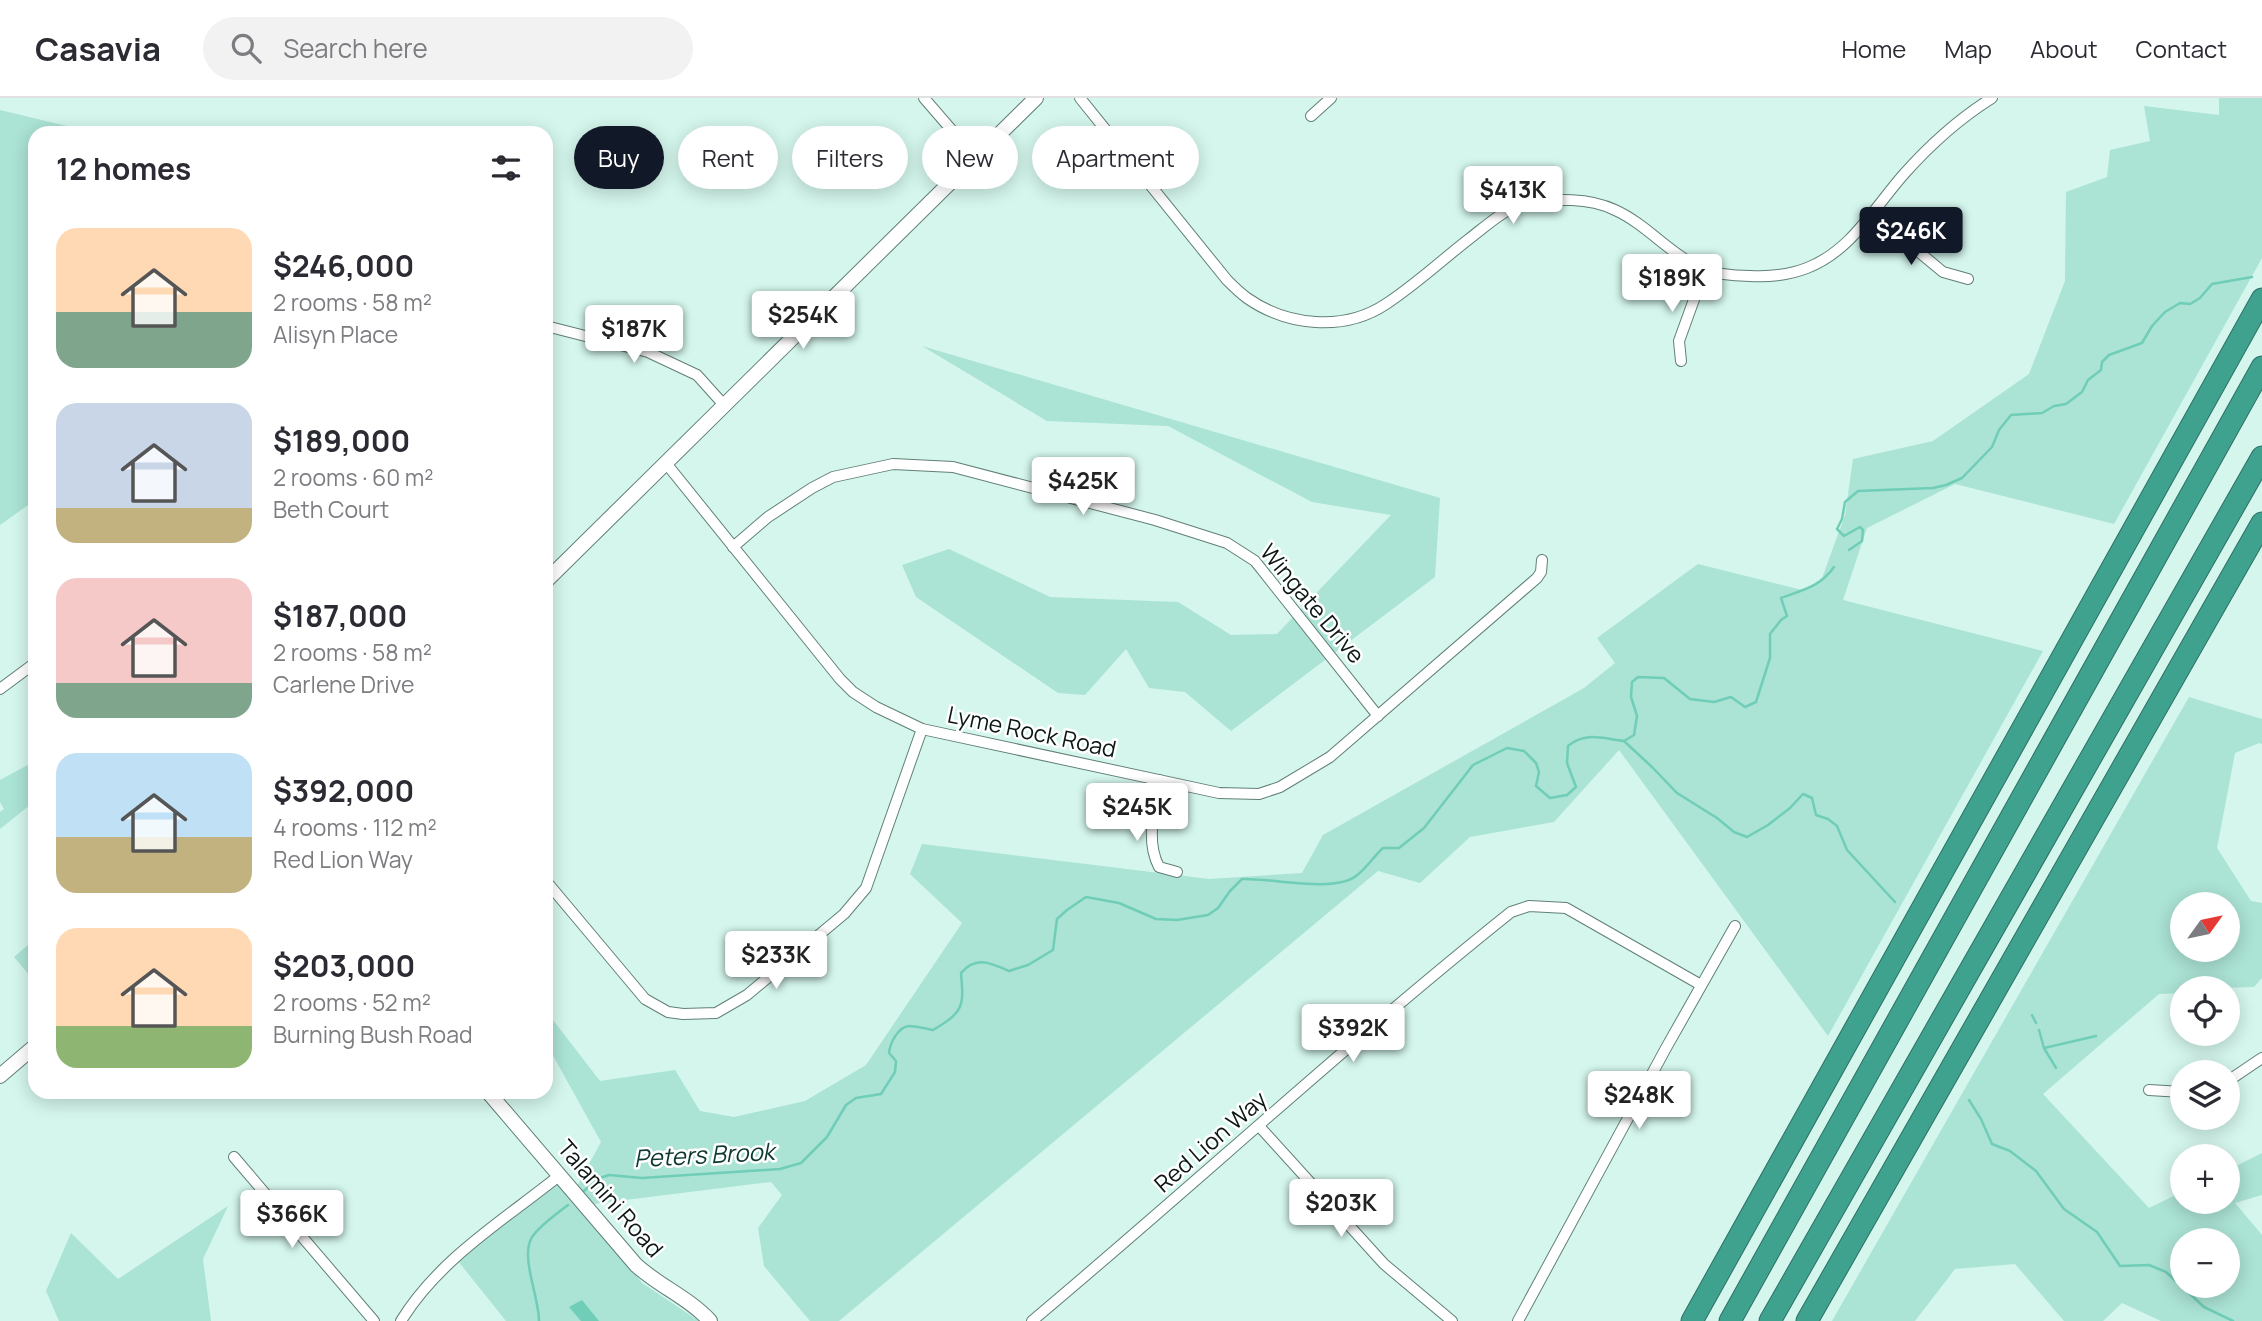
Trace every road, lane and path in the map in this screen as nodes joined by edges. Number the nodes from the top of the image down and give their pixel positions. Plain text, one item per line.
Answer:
1 (924, 98) edge
2 (1036, 98) edge
3 (1080, 98) edge
4 (1331, 98) edge
5 (1992, 98) edge
6 (1311, 116) dead end
7 (948, 126) edge
8 (1007, 126) edge
9 (943, 189) edge
10 (1872, 213) junction
11 (1705, 269) junction
12 (1968, 279) dead end
13 (2262, 299) edge
14 (553, 328) edge
15 (1681, 361) dead end
16 (2262, 366) edge
17 (724, 405) junction
18 (2262, 457) edge
19 (665, 462) junction
20 (2262, 523) edge
21 (733, 547) junction
22 (1542, 560) dead end
23 (553, 574) edge
24 (28, 668) edge
25 (0, 689) edge
26 (1378, 716) junction
27 (922, 729) junction
28 (1159, 780) junction
29 (1177, 872) dead end
30 (553, 889) edge
31 (1735, 926) dead end
32 (1701, 985) junction
33 (1924, 1049) junction
34 (28, 1052) edge
35 (2262, 1058) edge
36 (2240, 1073) edge
37 (0, 1076) edge
38 (2149, 1090) dead end
39 (2170, 1091) edge
40 (494, 1099) edge
41 (1259, 1126) junction
42 (234, 1157) dead end
43 (561, 1175) junction
44 (1035, 1320) edge
45 (374, 1321) edge
46 (401, 1321) edge
47 (710, 1321) edge
48 (1452, 1321) edge
49 (1518, 1321) edge
50 (1692, 1321) edge
51 (1730, 1321) edge
52 (1770, 1321) edge
53 (1787, 1321) edge
54 (1807, 1321) edge

1 - 7 street
2 - 8 street
3 - 11 street
4 - 6 street
5 - 10 street
9 - 17 street
10 - 11 street
10 - 12 street
11 - 15 street
13 - 50 highway
14 - 17 street
16 - 51 highway
17 - 19 street
18 - 33 highway
19 - 21 street, Lyme Rock Road
19 - 23 street
20 - 54 highway
21 - 26 street, Wingate Drive
21 - 27 street, Lyme Rock Road
22 - 26 street, Lyme Rock Road
24 - 25 street
26 - 28 street, Lyme Rock Road
27 - 28 street, Lyme Rock Road
27 - 30 street
28 - 29 street
31 - 32 street
32 - 41 street, Red Lion Way
32 - 49 street
33 - 52 highway
33 - 53 highway
34 - 37 street
35 - 36 street
38 - 39 street
40 - 43 street, Talamini Road
41 - 44 street, Red Lion Way
41 - 48 street
42 - 45 street
43 - 46 street
43 - 47 street, Talamini Road

